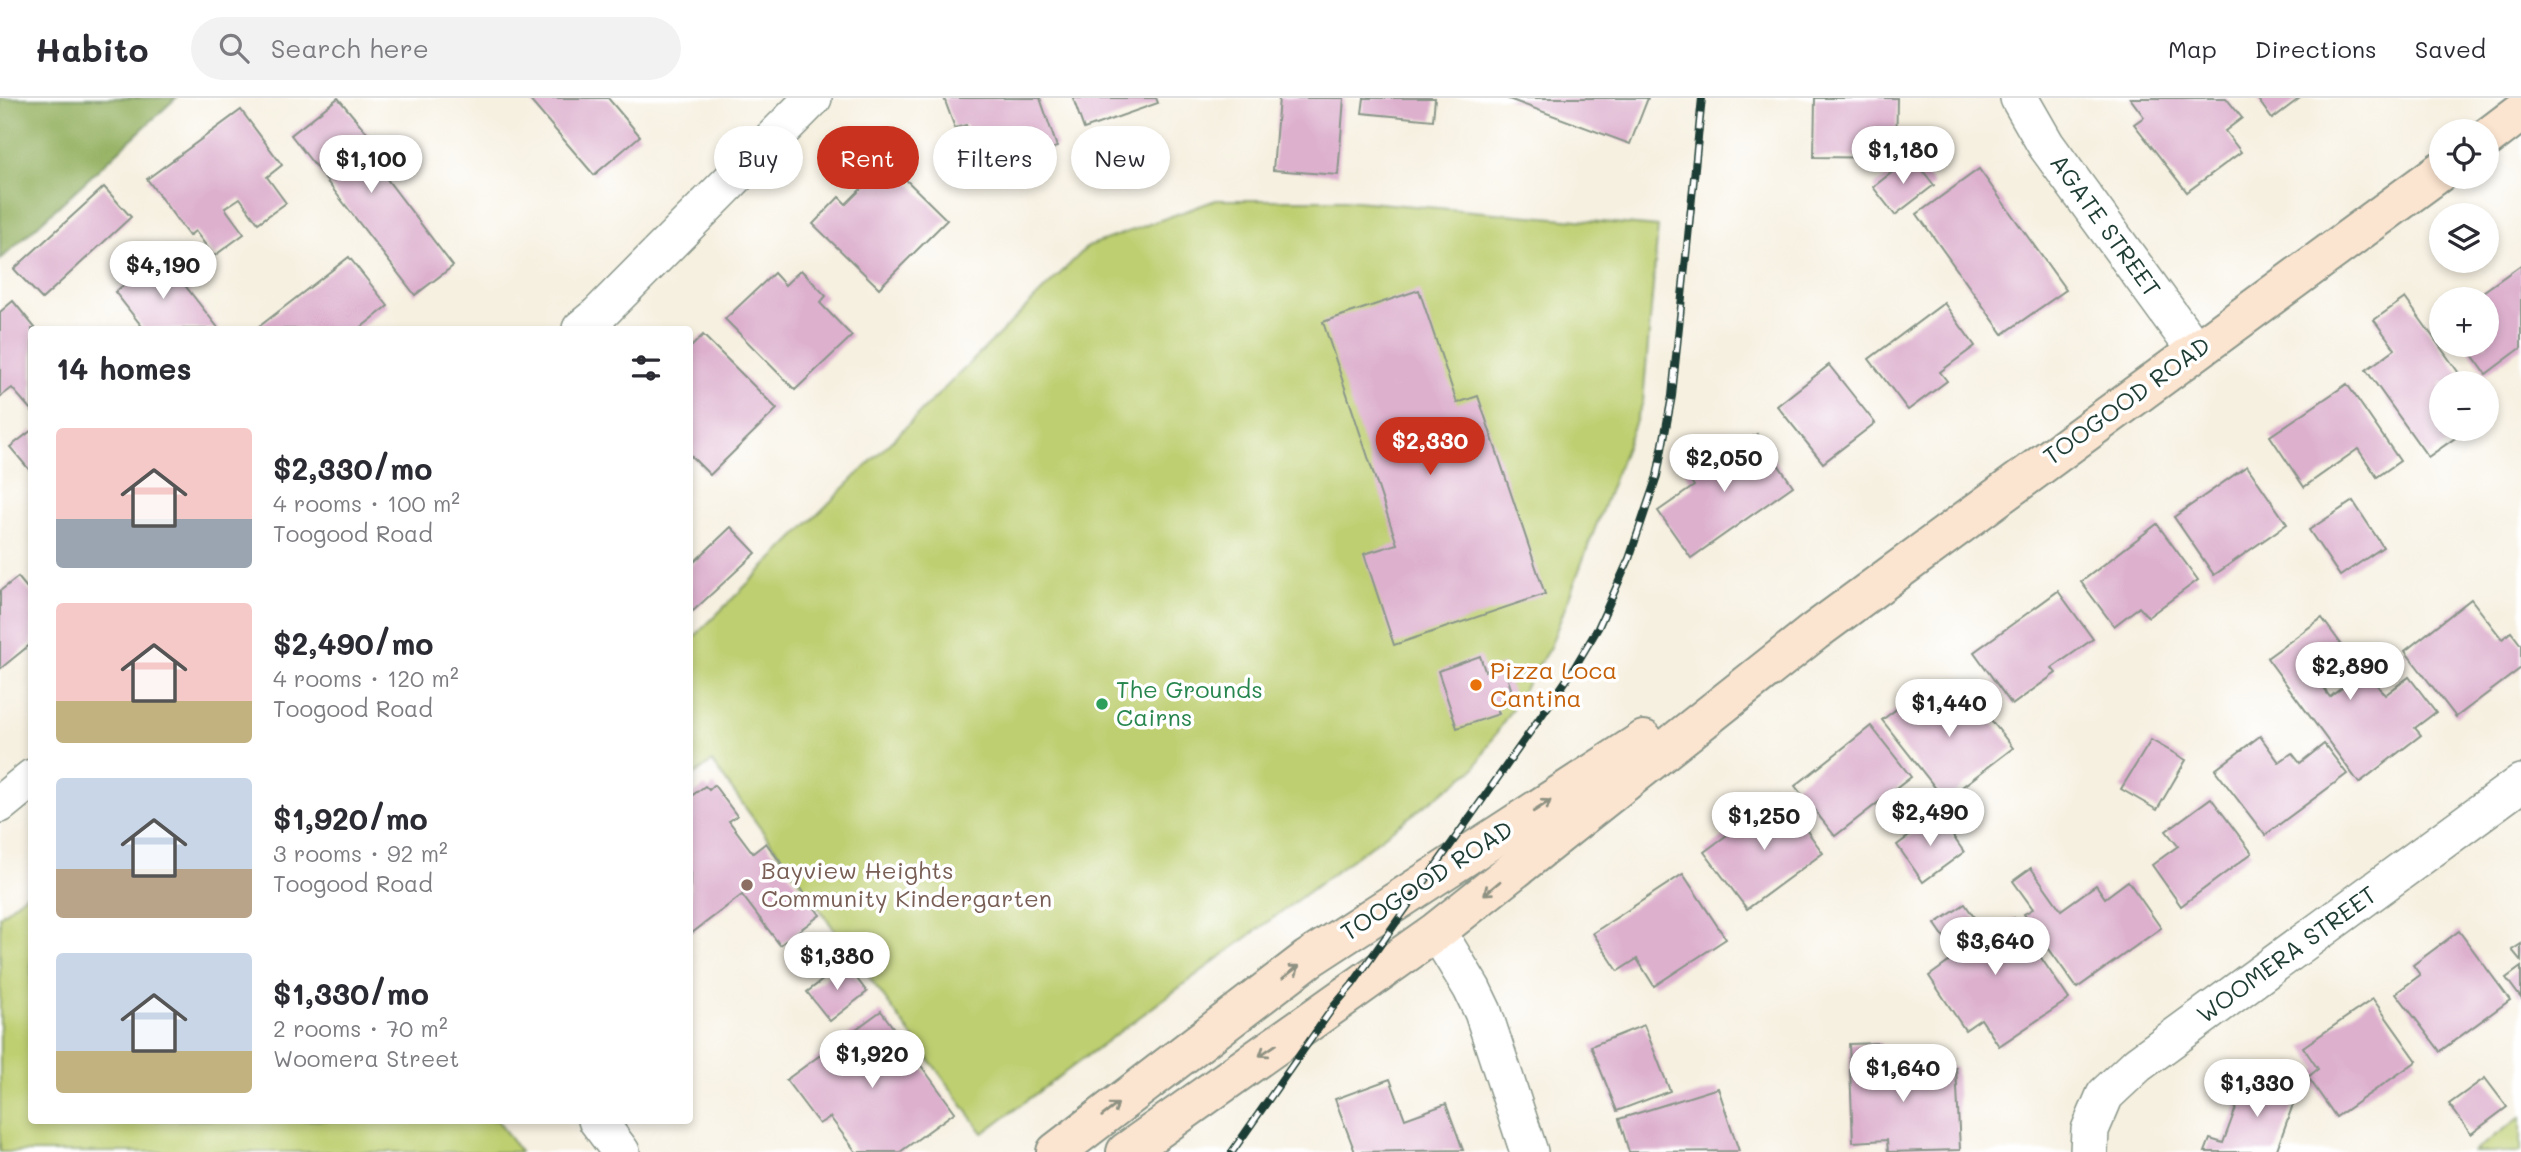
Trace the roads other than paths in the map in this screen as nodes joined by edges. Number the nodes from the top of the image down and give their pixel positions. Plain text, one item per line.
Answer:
1 (813, 98) edge
2 (2019, 98) edge
3 (2521, 113) edge
4 (2499, 129) edge
5 (2429, 180) edge
6 (584, 326) edge
7 (2196, 351) junction
8 (1814, 632) junction
9 (28, 781) edge
10 (2521, 783) edge
11 (0, 804) edge
12 (1411, 892) junction
13 (1437, 931) junction
14 (600, 1124) edge
15 (621, 1152) edge
16 (1056, 1152) edge
17 (1126, 1152) edge
18 (1529, 1152) edge
19 (2089, 1152) edge

1 - 6 street
2 - 7 street, AGATE STREET
3 - 4 street
5 - 7 street, TOOGOOD ROAD
7 - 8 street, TOOGOOD ROAD
12 -> 8 street, TOOGOOD ROAD
8 -> 13 street, TOOGOOD ROAD
9 - 11 street
10 - 19 street, WOOMERA STREET
12 - 13 street
16 -> 12 street, TOOGOOD ROAD
13 -> 17 street, TOOGOOD ROAD
13 - 18 street
14 - 15 street

